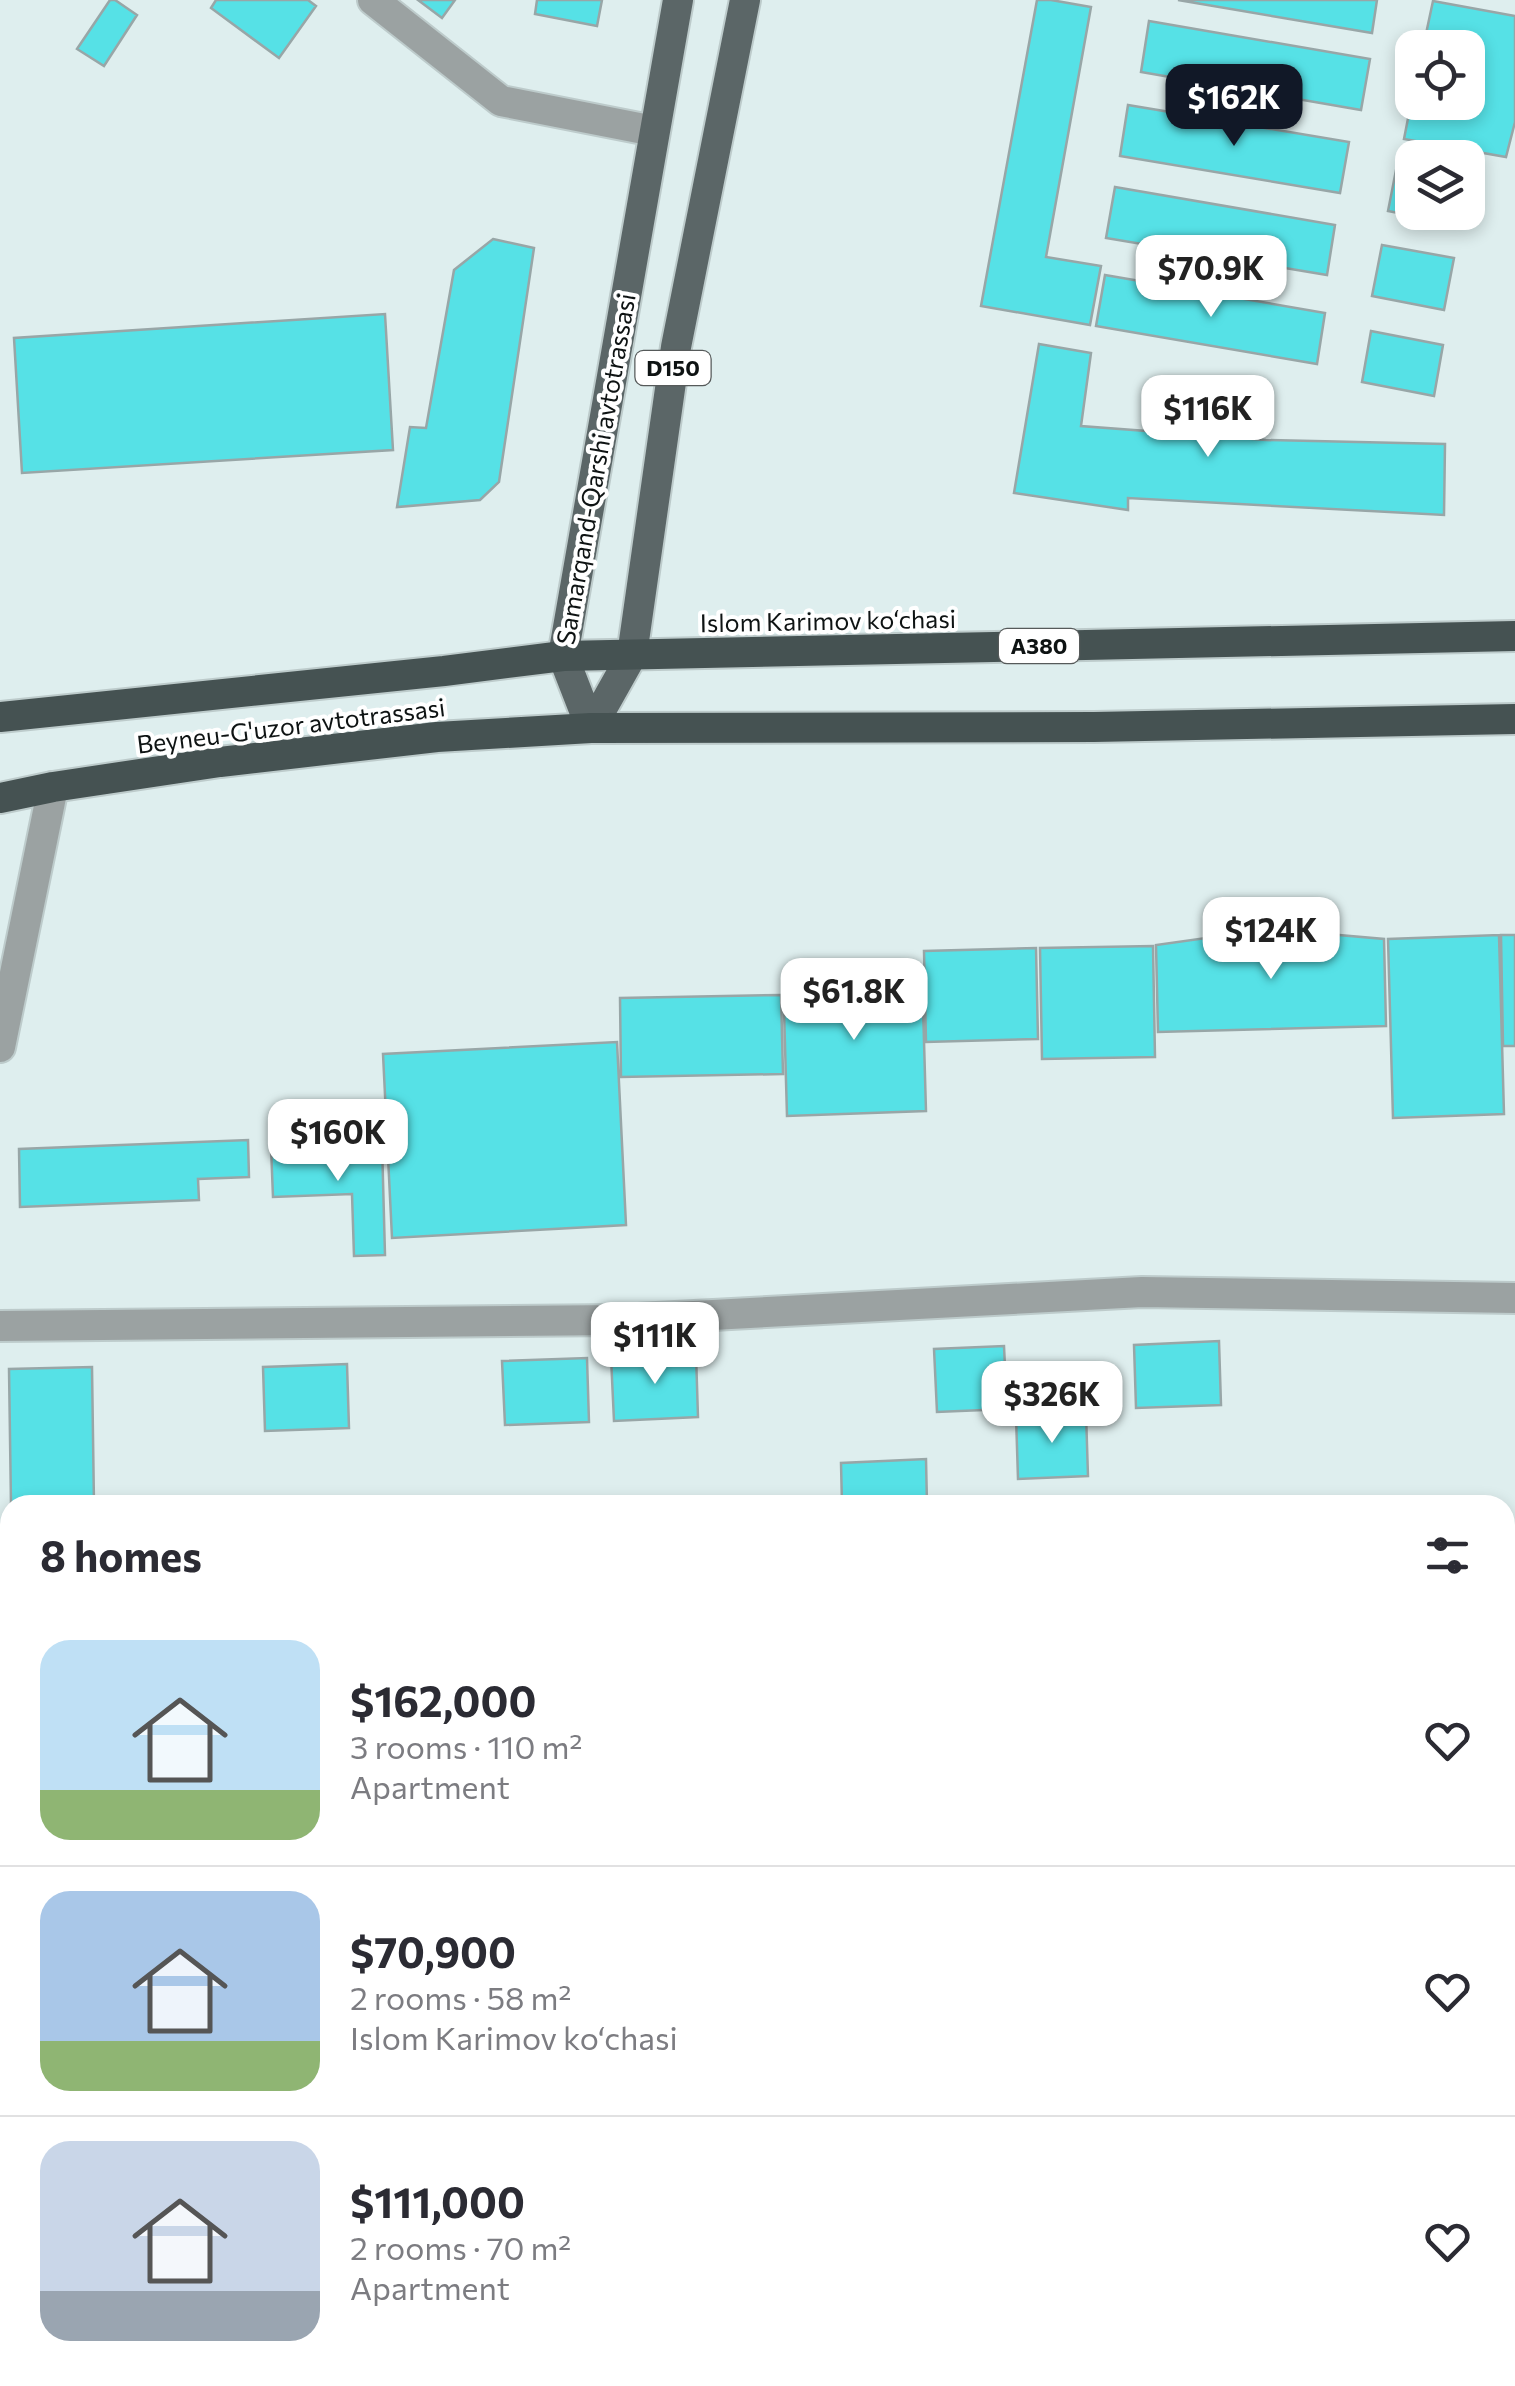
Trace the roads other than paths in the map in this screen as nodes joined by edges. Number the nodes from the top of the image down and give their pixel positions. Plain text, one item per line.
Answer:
1 (374, 0) edge
2 (678, 0) edge
3 (744, 0) edge
4 (654, 131) junction
5 (1515, 636) edge
6 (632, 655) junction
7 (563, 656) junction
8 (0, 717) edge
9 (1515, 719) edge
10 (591, 728) junction
11 (53, 787) junction
12 (0, 798) edge
13 (0, 1047) edge
14 (1515, 1298) edge
15 (0, 1326) edge

1 - 4 street
2 - 4 main road, Samarqand-Qarshi avtotrassasi / D150
3 - 6 main road, D150
4 - 7 main road, Samarqand-Qarshi avtotrassasi / D150
5 - 6 highway, Islom Karimov ko‘chasi / A380
6 - 7 highway, Islom Karimov ko‘chasi / A380
6 - 10 main road, D150
7 - 8 highway, Beyneu-G'uzor avtotrassasi / A380
7 - 10 main road, Samarqand-Qarshi avtotrassasi
9 - 10 highway
10 - 11 highway, Beyneu-G'uzor avtotrassasi
11 - 12 highway, Beyneu-G'uzor avtotrassasi
11 - 13 street
14 - 15 street

